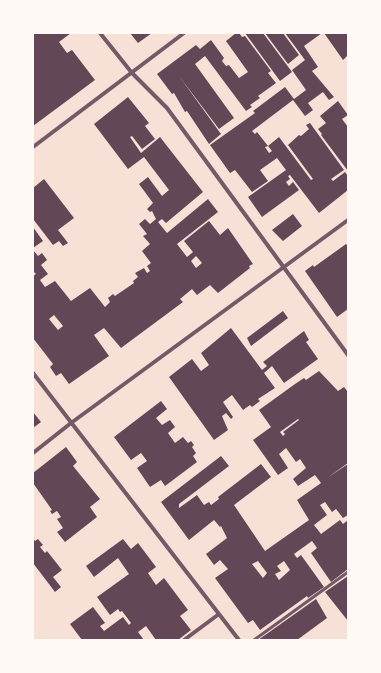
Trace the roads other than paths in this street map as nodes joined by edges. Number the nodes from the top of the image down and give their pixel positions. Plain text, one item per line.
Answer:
1 (100, 33) edge
2 (184, 33) edge
3 (132, 73) junction
4 (33, 147) edge
5 (348, 220) edge
6 (285, 267) junction
7 (348, 355) edge
8 (33, 374) edge
9 (71, 423) junction
10 (33, 453) edge
11 (348, 572) edge
12 (219, 614) junction
13 (184, 640) edge
14 (239, 640) edge
15 (254, 640) edge

1 - 3 street
2 - 3 street
3 - 4 street
3 - 6 street
5 - 6 street
6 - 7 street
6 - 9 street
8 - 9 street
9 - 10 street
9 - 12 street
11 - 15 lane
12 - 13 street
12 - 14 street

